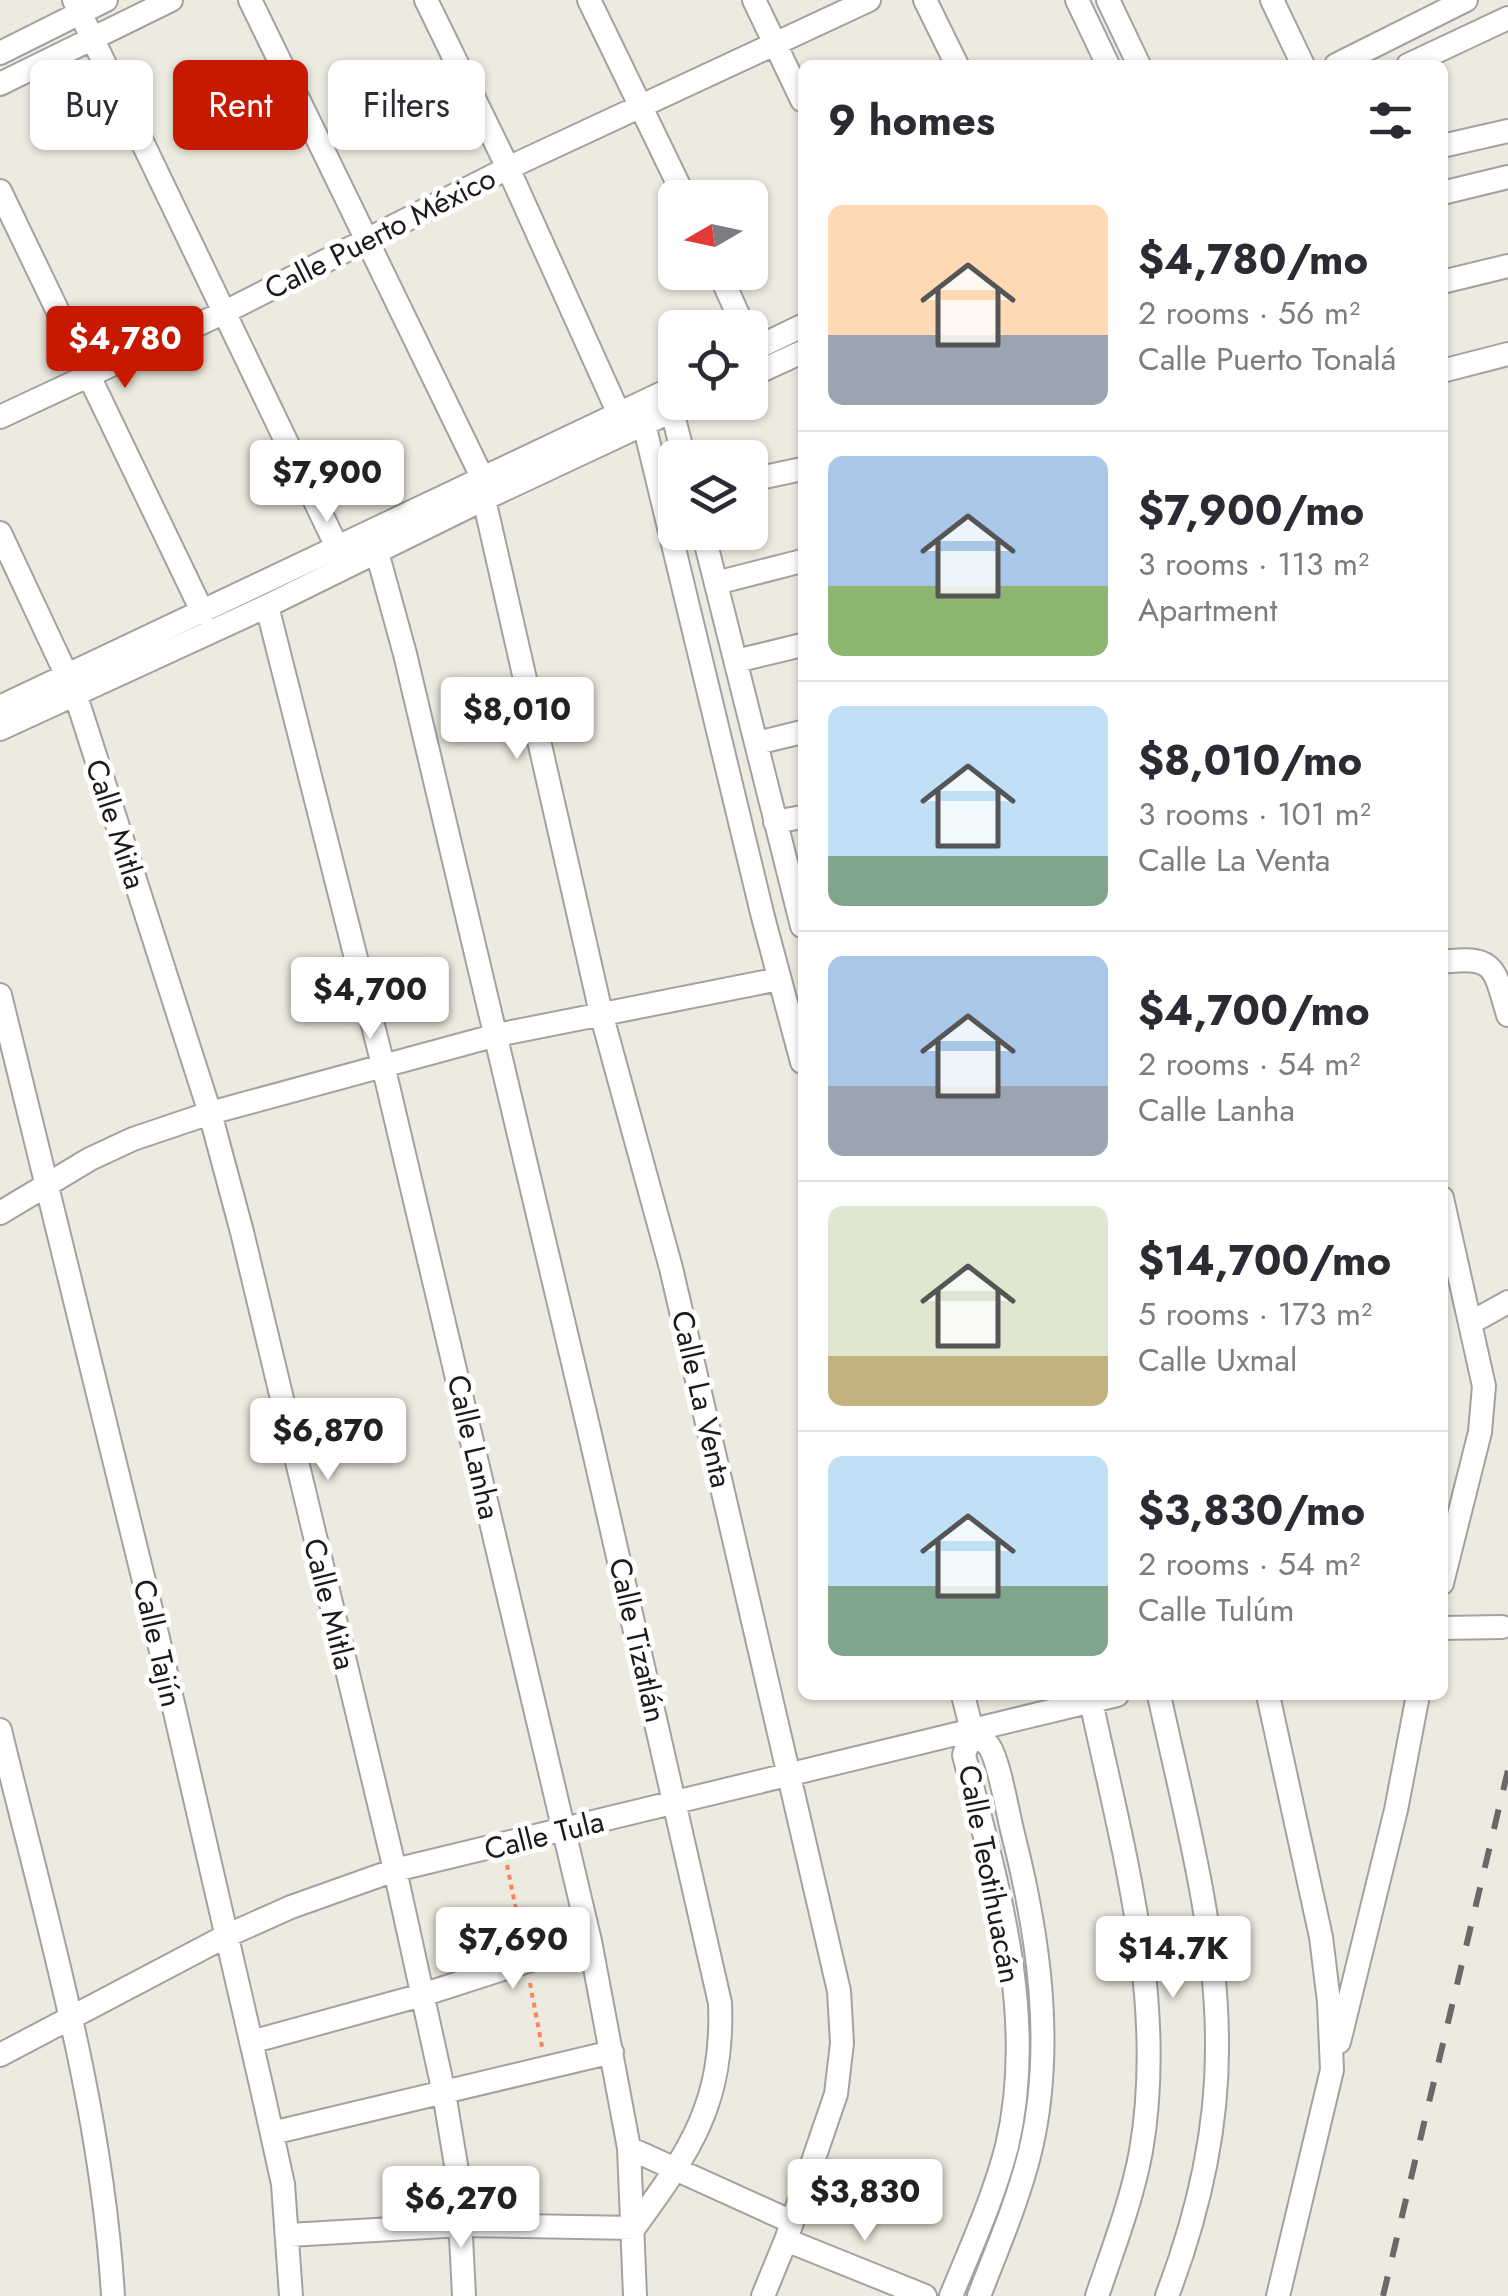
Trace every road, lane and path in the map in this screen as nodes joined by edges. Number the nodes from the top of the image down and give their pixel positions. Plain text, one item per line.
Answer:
1 (106, 0) edge
2 (172, 0) edge
3 (250, 0) edge
4 (426, 0) edge
5 (588, 0) edge
6 (754, 0) edge
7 (869, 0) edge
8 (925, 0) edge
9 (1077, 0) edge
10 (1108, 0) edge
11 (1272, 0) edge
12 (1466, 0) edge
13 (77, 6) edge
14 (1432, 8) edge
15 (1508, 18) edge
16 (91, 37) junction
17 (776, 43) junction
18 (0, 53) edge
19 (955, 60) edge
20 (1106, 60) edge
21 (1137, 60) edge
22 (1301, 60) edge
23 (1344, 60) edge
24 (1419, 60) edge
25 (0, 84) edge
26 (798, 91) edge
27 (642, 105) junction
28 (1508, 131) edge
29 (1448, 145) edge
30 (508, 168) junction
31 (1508, 177) edge
32 (677, 180) edge
33 (0, 191) edge
34 (1448, 192) edge
35 (369, 239) junction
36 (1508, 266) edge
37 (1448, 281) edge
38 (225, 312) junction
39 (798, 327) edge
40 (768, 336) edge
41 (798, 354) edge
42 (1508, 354) edge
43 (768, 368) edge
44 (1448, 369) edge
45 (88, 374) junction
46 (658, 395) edge
47 (619, 414) junction
48 (0, 417) edge
49 (658, 418) edge
50 (644, 424) junction
51 (798, 469) edge
52 (768, 476) edge
53 (484, 489) junction
54 (0, 533) edge
55 (338, 549) junction
56 (708, 550) edge
57 (377, 552) junction
58 (798, 562) edge
59 (717, 588) junction
60 (688, 601) junction
61 (267, 606) junction
62 (203, 613) junction
63 (798, 647) edge
64 (736, 660) junction
65 (71, 684) junction
66 (0, 708) edge
67 (0, 729) edge
68 (798, 733) edge
69 (756, 743) junction
70 (798, 818) edge
71 (776, 822) junction
72 (798, 903) edge
73 (798, 914) edge
74 (762, 917) junction
75 (1448, 961) edge
76 (780, 978) junction
77 (0, 996) edge
78 (601, 1013) junction
79 (1508, 1015) edge
80 (497, 1035) junction
81 (798, 1047) edge
82 (382, 1065) junction
83 (210, 1113) junction
84 (46, 1184) junction
85 (0, 1213) edge
86 (1448, 1223) edge
87 (1508, 1302) edge
88 (1472, 1322) junction
89 (1448, 1557) edge
90 (1502, 1627) dead end
91 (1448, 1628) edge
92 (964, 1700) edge
93 (1096, 1700) edge
94 (1160, 1700) edge
95 (1269, 1700) edge
96 (1417, 1700) edge
97 (1092, 1701) junction
98 (1049, 1703) edge
99 (0, 1730) edge
100 (972, 1730) junction
101 (790, 1776) junction
102 (676, 1802) junction
103 (564, 1830) junction
104 (395, 1870) junction
105 (226, 1936) junction
106 (590, 1942) junction
107 (422, 1995) junction
108 (70, 2018) junction
109 (1042, 2024) junction
110 (1017, 2026) junction
111 (251, 2042) junction
112 (612, 2052) junction
113 (0, 2055) edge
114 (1332, 2070) junction
115 (444, 2093) junction
116 (272, 2133) junction
117 (629, 2148) junction
118 (678, 2168) junction
119 (461, 2225) junction
120 (634, 2228) junction
121 (789, 2231) junction
122 (288, 2235) junction
123 (113, 2296) edge
124 (291, 2296) edge
125 (464, 2296) edge
126 (635, 2296) edge
127 (763, 2296) edge
128 (925, 2296) edge
129 (951, 2296) edge
130 (979, 2296) edge
131 (1097, 2296) edge
132 (1167, 2296) edge
133 (1278, 2296) edge

1 - 13 street
2 - 16 street
3 - 35 street, Calle La Venta
4 - 30 street
5 - 27 street
6 - 17 street
7 - 17 street, Calle Puerto México
8 - 19 street
9 - 20 street
10 - 21 street
11 - 22 street
12 - 14 street
13 - 16 street
13 - 18 street
14 - 23 street
15 - 24 street
16 - 25 street
16 - 38 street
17 - 26 street
17 - 27 street, Calle Puerto México
27 - 30 street, Calle Puerto México
27 - 32 street
28 - 29 street
30 - 35 street, Calle Puerto México
30 - 47 street
31 - 34 street
33 - 45 street
35 - 38 street, Calle Puerto México
35 - 53 street, Calle La Venta
36 - 37 street
38 - 45 street, Calle Puerto México
38 - 55 street
39 - 40 street
41 - 43 street
42 - 44 street
45 - 48 street, Calle Puerto México
45 - 62 street
46 - 47 street
47 - 53 street
49 - 50 street
50 - 53 street
50 - 60 street
51 - 52 street
53 - 55 street
53 - 57 street
53 - 78 street, Calle La Venta
54 - 65 street, Calle Mitla
55 - 62 street
56 - 59 street
57 - 61 street
57 - 80 street, Calle Tizatlán
58 - 59 street
59 - 60 street
59 - 64 street
60 - 74 street
61 - 65 street
61 - 82 street, Calle Lanha
62 - 65 street
63 - 64 street
64 - 69 street
65 - 66 street
65 - 67 street
65 - 83 street, Calle Mitla
68 - 69 street
69 - 71 street
70 - 71 street
71 - 72 street
73 - 74 street
74 - 76 street
75 - 79 street
76 - 78 street
76 - 81 street
77 - 84 street, Calle Tajín
78 - 80 street
78 - 101 street, Calle La Venta
80 - 82 street
80 - 102 street, Calle Tizatlán
82 - 83 street
82 - 103 street, Calle Lanha
83 - 84 street
83 - 104 street, Calle Mitla
84 - 85 street
84 - 105 street, Calle Tajín
86 - 88 street
87 - 88 street
88 - 89 street
90 - 91 street
92 - 100 street
93 - 97 street, Calle Tula
94 - 132 street
95 - 114 street
96 - 114 street
97 - 98 street, Calle Tula
97 - 131 street
98 - 100 street, Calle Tula
99 - 108 street
100 - 101 street, Calle Tula
100 - 109 street, Calle Teotihuacán
100 - 110 street, Calle Teotihuacán
101 - 102 street, Calle Tula
101 - 121 street, Calle La Venta
102 - 103 street, Calle Tula
102 - 118 street, Calle Tizatlán
103 - 104 street, Calle Tula
103 - 106 street, Calle Lanha
104 - 105 street, Calle Tula
104 - 107 street, Calle Mitla
105 - 108 street, Calle Tula
105 - 111 street, Calle Tajín
106 - 107 street
106 - 112 street, Calle Lanha
107 - 111 street
107 - 115 street, Calle Mitla
108 - 113 street, Calle Tula
108 - 123 street
109 - 110 street
109 - 130 street, Calle Teotihuacán
110 - 129 street, Calle Teotihuacán
111 - 116 street, Calle Tajín
112 - 115 street
112 - 117 street, Calle Lanha
114 - 133 street
115 - 116 street
115 - 119 street, Calle Mitla
116 - 122 street, Calle Tajín
117 - 118 street
117 - 120 street, Calle Lanha
118 - 120 street, Calle Tizatlán
118 - 121 street
119 - 120 street
119 - 122 street
119 - 125 street, Calle Mitla
120 - 126 street, Calle Lanha
121 - 127 street, Calle La Venta
121 - 128 street
122 - 124 street, Calle Tajín

